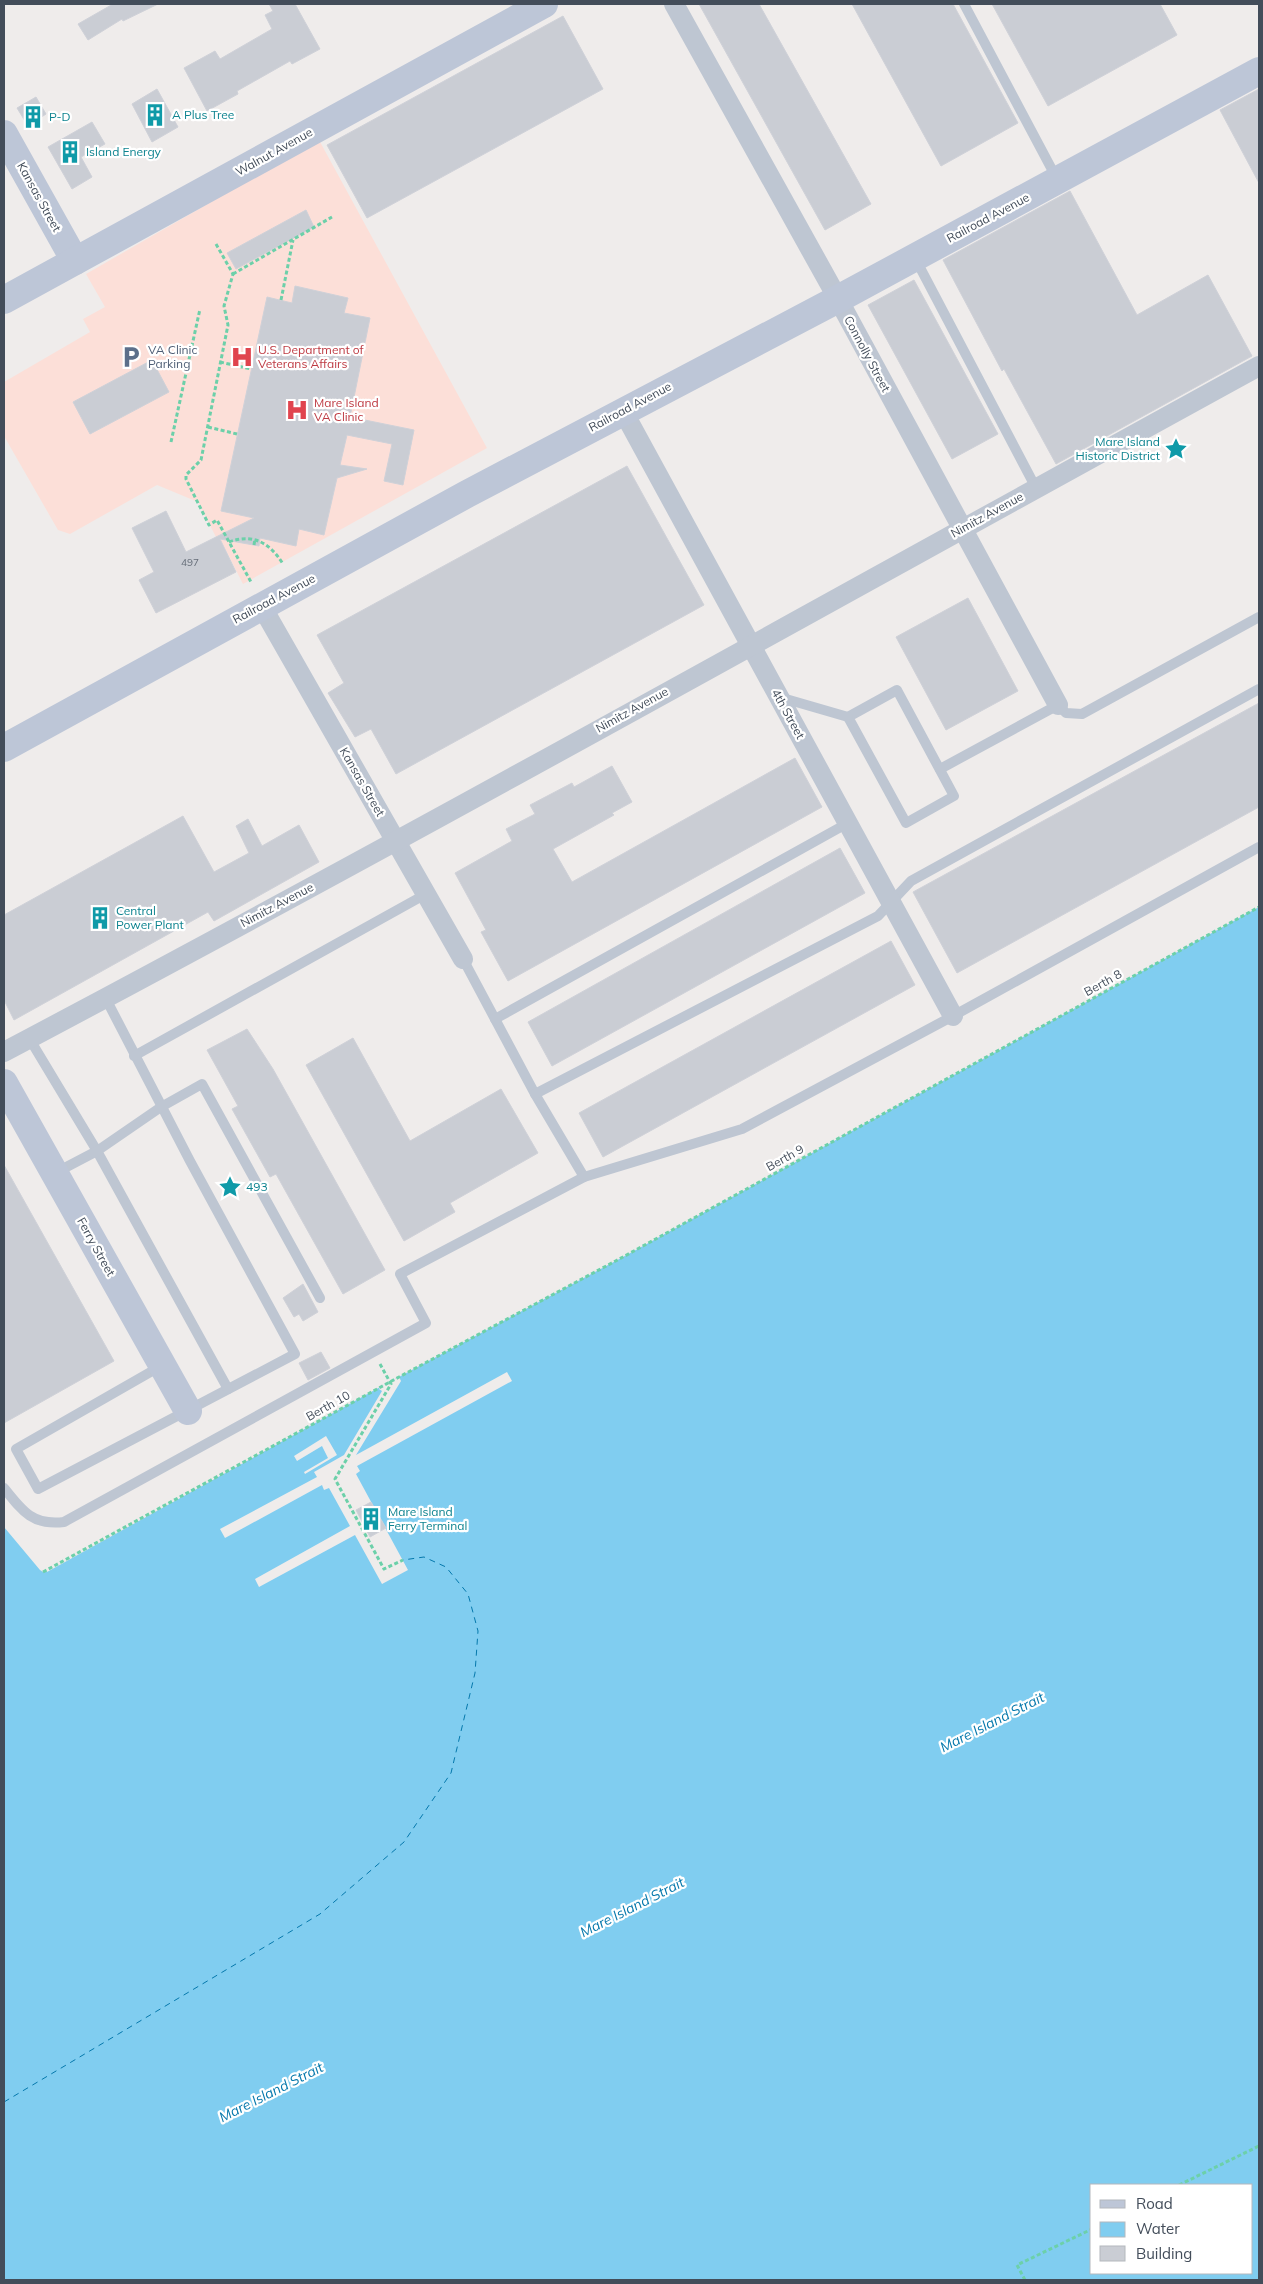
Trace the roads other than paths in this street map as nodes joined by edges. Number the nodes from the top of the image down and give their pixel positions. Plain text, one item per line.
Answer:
1 (544, 4) edge
2 (674, 4) edge
3 (964, 4) edge
4 (1259, 71) edge
5 (4, 134) edge
6 (1058, 181) junction
7 (914, 257) junction
8 (75, 261) junction
9 (838, 299) junction
10 (4, 300) edge
11 (1259, 366) edge
12 (623, 411) junction
13 (1036, 488) junction
14 (962, 529) junction
15 (256, 594) junction
16 (1259, 617) edge
17 (750, 644) junction
18 (1259, 690) edge
19 (779, 697) junction
20 (1058, 705) junction
21 (848, 716) junction
22 (4, 748) edge
23 (940, 769) junction
24 (848, 823) junction
25 (396, 842) junction
26 (1259, 847) edge
27 (426, 894) junction
28 (892, 901) junction
29 (463, 959) joint
30 (105, 997) junction
31 (954, 1016) junction
32 (494, 1019) junction
33 (29, 1038) junction
34 (4, 1052) edge
35 (134, 1056) junction
36 (4, 1083) edge
37 (535, 1094) junction
38 (161, 1107) junction
39 (96, 1151) junction
40 (55, 1173) junction
41 (584, 1177) junction
42 (320, 1298) dead end
43 (163, 1365) junction
44 (228, 1389) junction
45 (188, 1411) junction
46 (4, 1488) edge

1 - 8 street, Walnut Avenue
2 - 9 street, Connolly Street
3 - 6 lane
4 - 6 street, Railroad Avenue
5 - 8 street, Kansas Street
6 - 7 street, Railroad Avenue
7 - 9 street, Railroad Avenue
7 - 13 lane
8 - 10 street, Walnut Avenue
9 - 12 street, Railroad Avenue
9 - 14 street, Connolly Street
11 - 13 street, Nimitz Avenue
12 - 15 street, Railroad Avenue
12 - 17 street, 4th Street
13 - 14 street, Nimitz Avenue
14 - 17 street, Nimitz Avenue
14 - 20 street, Connolly Street
15 - 22 street, Railroad Avenue
15 - 25 street, Kansas Street
16 - 20 lane
17 - 19 street, 4th Street
17 - 25 street, Nimitz Avenue
18 - 28 lane
19 - 21 lane
19 - 24 street, 4th Street
20 - 23 lane
21 - 23 lane
21 - 23 lane
24 - 28 street, 4th Street
24 - 32 lane
25 - 27 street, Kansas Street
25 - 30 street, Nimitz Avenue
26 - 31 lane
27 - 29 street, Kansas Street
27 - 35 lane
28 - 31 street, 4th Street
28 - 37 lane
29 - 32 lane
30 - 33 street, Nimitz Avenue
30 - 35 lane
31 - 41 lane
32 - 37 lane
33 - 34 street, Nimitz Avenue
33 - 39 lane
35 - 38 lane
36 - 40 street, Ferry Street
37 - 41 lane
38 - 39 lane
38 - 42 lane
38 - 44 lane
39 - 40 lane
39 - 44 lane
40 - 43 street, Ferry Street
41 - 46 lane
43 - 45 street, Ferry Street
43 - 45 lane
44 - 45 lane

